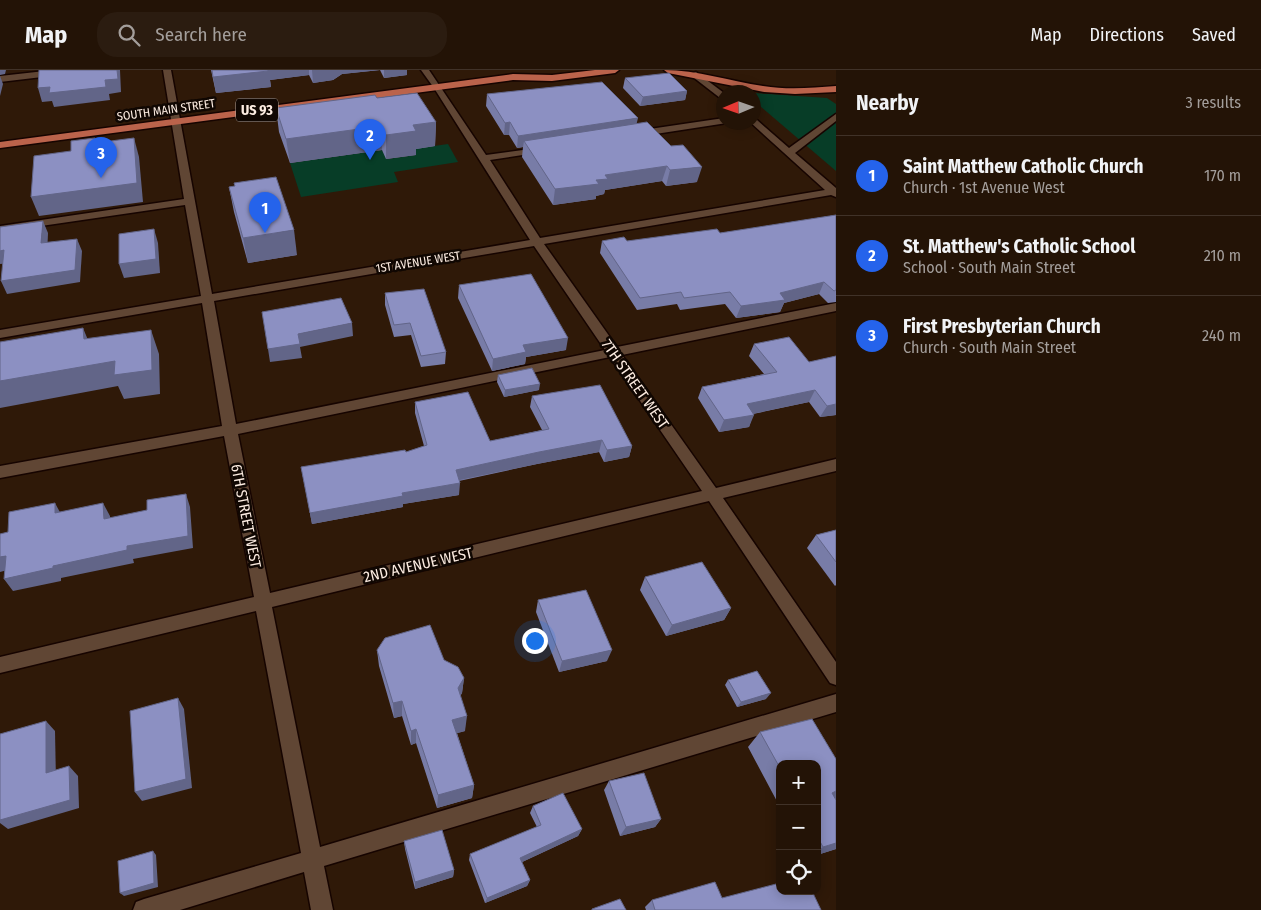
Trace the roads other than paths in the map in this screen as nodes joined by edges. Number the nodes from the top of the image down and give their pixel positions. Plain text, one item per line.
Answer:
1 (76, 70) edge
2 (167, 70) edge
3 (425, 70) edge
4 (540, 70) edge
5 (615, 70) edge
6 (668, 70) edge
7 (696, 74) junction
8 (514, 77) junction
9 (0, 79) edge
10 (438, 87) junction
11 (836, 89) edge
12 (716, 91) edge
13 (836, 117) edge
14 (177, 121) junction
15 (716, 122) edge
16 (761, 128) edge
17 (625, 136) edge
18 (0, 145) edge
19 (556, 146) edge
20 (788, 153) junction
21 (484, 158) junction
22 (835, 192) edge
23 (190, 201) junction
24 (0, 229) edge
25 (537, 242) junction
26 (208, 299) junction
27 (836, 307) edge
28 (0, 334) edge
29 (612, 352) junction
30 (230, 430) junction
31 (836, 466) edge
32 (0, 472) edge
33 (713, 495) junction
34 (262, 602) junction
35 (0, 665) edge
36 (836, 678) edge
37 (836, 703) edge
38 (312, 860) junction
39 (144, 910) edge
40 (322, 910) edge

1 - 9 street
2 - 14 street, 6TH STREET WEST
3 - 10 street, 7TH STREET WEST
4 - 8 main road, SOUTH MAIN STREET / US 93
5 - 8 main road, SOUTH MAIN STREET / US 93
6 - 7 main road
7 - 11 main road
7 - 12 street
8 - 10 main road, SOUTH MAIN STREET / US 93
10 - 14 main road, SOUTH MAIN STREET / US 93
10 - 21 street, 7TH STREET WEST
13 - 20 street
14 - 18 main road, SOUTH MAIN STREET / US 93
14 - 23 street, 6TH STREET WEST
15 - 17 street
16 - 20 street
19 - 21 street
20 - 22 street
21 - 25 street, 7TH STREET WEST
22 - 25 street, 1ST AVENUE WEST
23 - 24 street
23 - 26 street, 6TH STREET WEST
25 - 26 street, 1ST AVENUE WEST
25 - 29 street, 7TH STREET WEST
26 - 28 street, 1ST AVENUE WEST
26 - 30 street, 6TH STREET WEST
27 - 29 street
29 - 30 street
29 - 33 street, 7TH STREET WEST
30 - 32 street
30 - 34 street, 6TH STREET WEST
31 - 33 street, 2ND AVENUE WEST
33 - 34 street, 2ND AVENUE WEST
33 - 36 street, 7TH STREET WEST
34 - 35 street, 2ND AVENUE WEST
34 - 38 street, 6TH STREET WEST
37 - 38 street
38 - 39 street
38 - 40 street, 6TH STREET WEST

